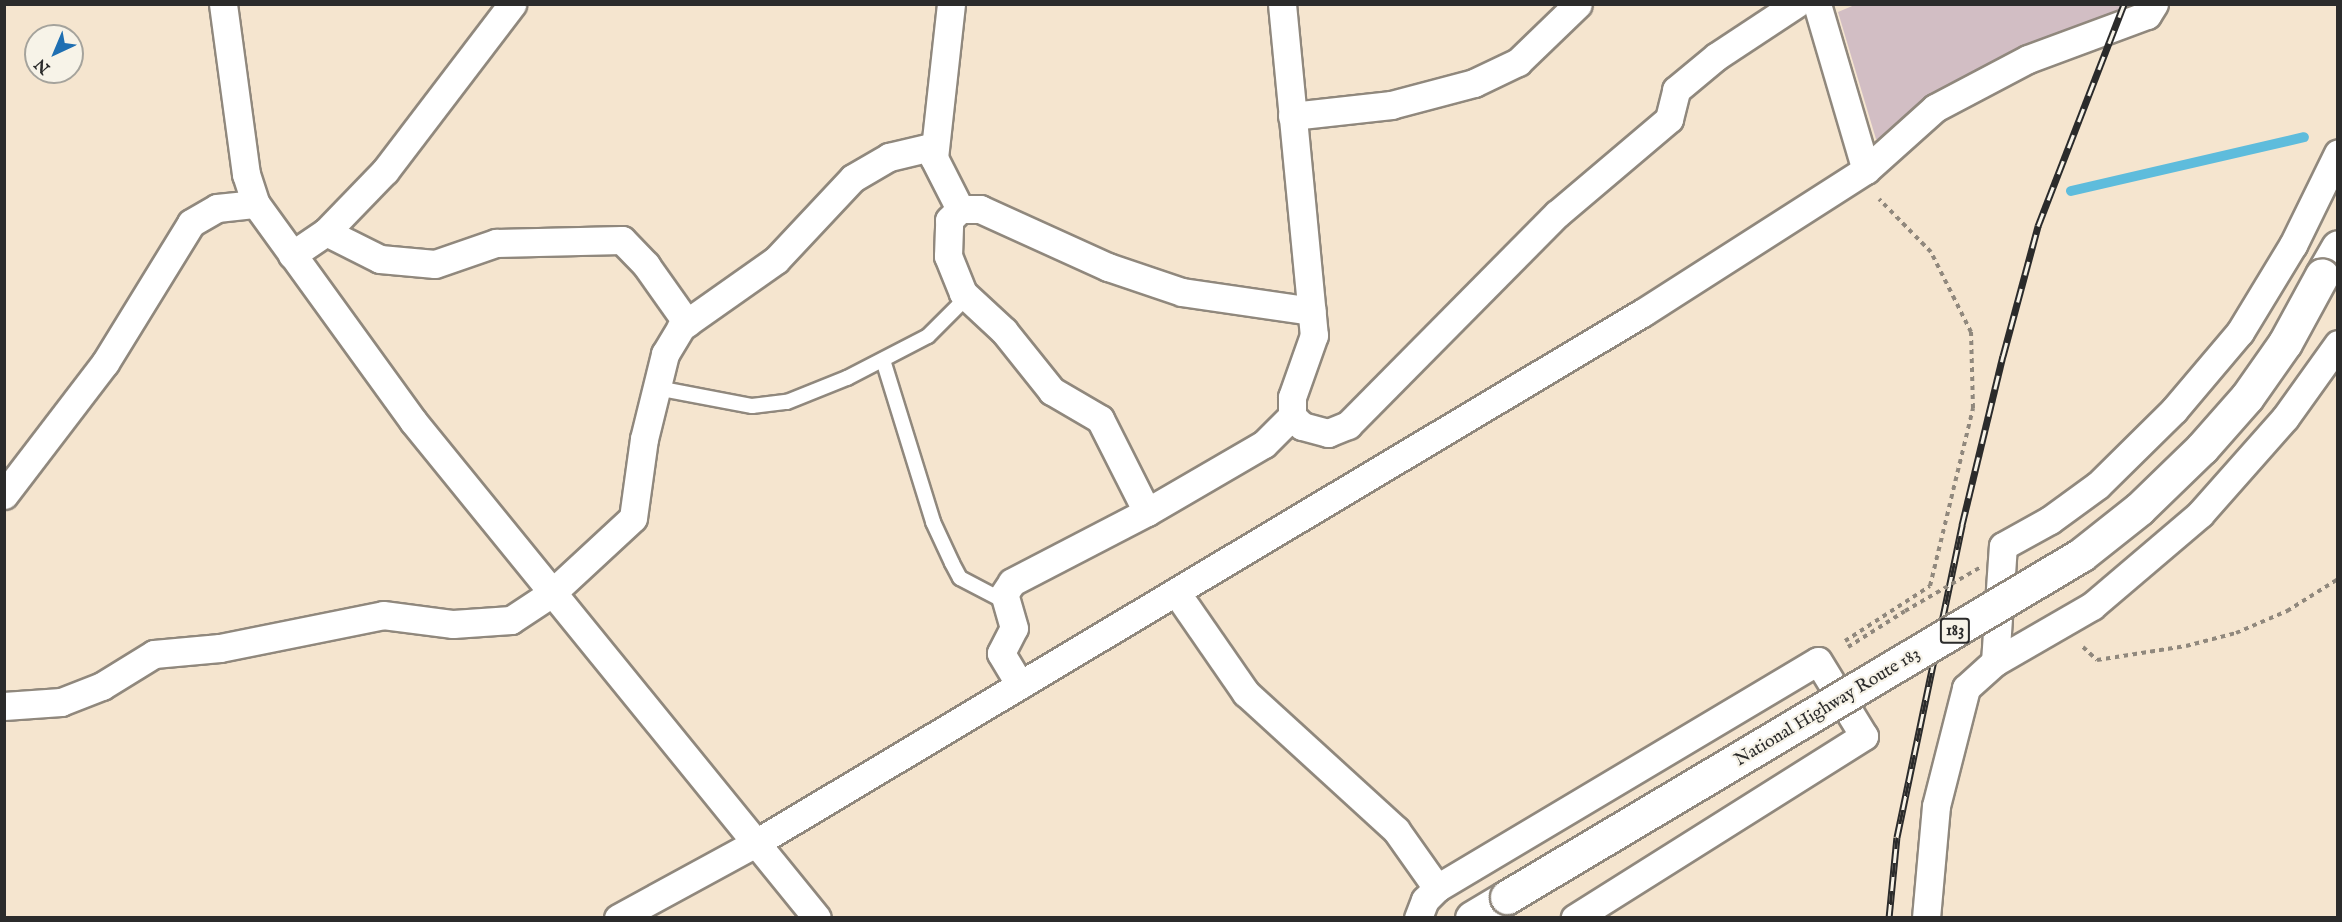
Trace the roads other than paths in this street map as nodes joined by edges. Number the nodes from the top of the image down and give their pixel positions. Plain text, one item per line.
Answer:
1 (223, 4) edge
2 (512, 4) edge
3 (951, 4) edge
4 (1282, 4) edge
5 (1578, 4) edge
6 (1796, 4) edge
7 (1817, 4) edge
8 (2154, 4) edge
9 (1292, 116) junction
10 (935, 146) junction
11 (2337, 153) edge
12 (1866, 170) junction
13 (256, 204) junction
14 (960, 209) junction
15 (326, 232) junction
16 (2337, 246) edge
17 (292, 255) junction
18 (967, 297) junction
19 (1312, 311) junction
20 (687, 324) junction
21 (2337, 344) edge
22 (883, 360) junction
23 (657, 388) junction
24 (1292, 416) junction
25 (4, 495) edge
26 (1147, 512) junction
27 (1176, 592) junction
28 (552, 593) junction
29 (1006, 602) junction
30 (1995, 662) junction
31 (1020, 685) junction
32 (4, 706) edge
33 (754, 844) junction
34 (1437, 888) junction
35 (618, 918) edge
36 (817, 918) edge
37 (1418, 918) edge
38 (1472, 918) edge
39 (1575, 918) edge
40 (1926, 918) edge

1 - 13 street
2 - 15 street
3 - 10 street
4 - 9 street
5 - 9 street
6 - 24 street
7 - 12 street
8 - 12 street
9 - 19 street
10 - 14 street
10 - 20 street
11 - 30 street
12 - 27 street
13 - 17 street
13 - 25 street
14 - 18 street
14 - 19 street
15 - 17 street
15 - 20 street
16 - 38 highway, National Highway Route 183 / 183, bridge
17 - 28 street
18 - 22 lane
18 - 26 street
19 - 24 street
20 - 23 street
21 - 30 street
22 - 23 lane
22 - 29 lane
23 - 28 street
24 - 26 street
26 - 29 street
27 - 31 street
27 - 34 street
28 - 32 street
28 - 33 street
29 - 31 street
30 - 40 street
31 - 33 street
33 - 35 street
33 - 36 street
34 - 37 street
34 - 39 street

